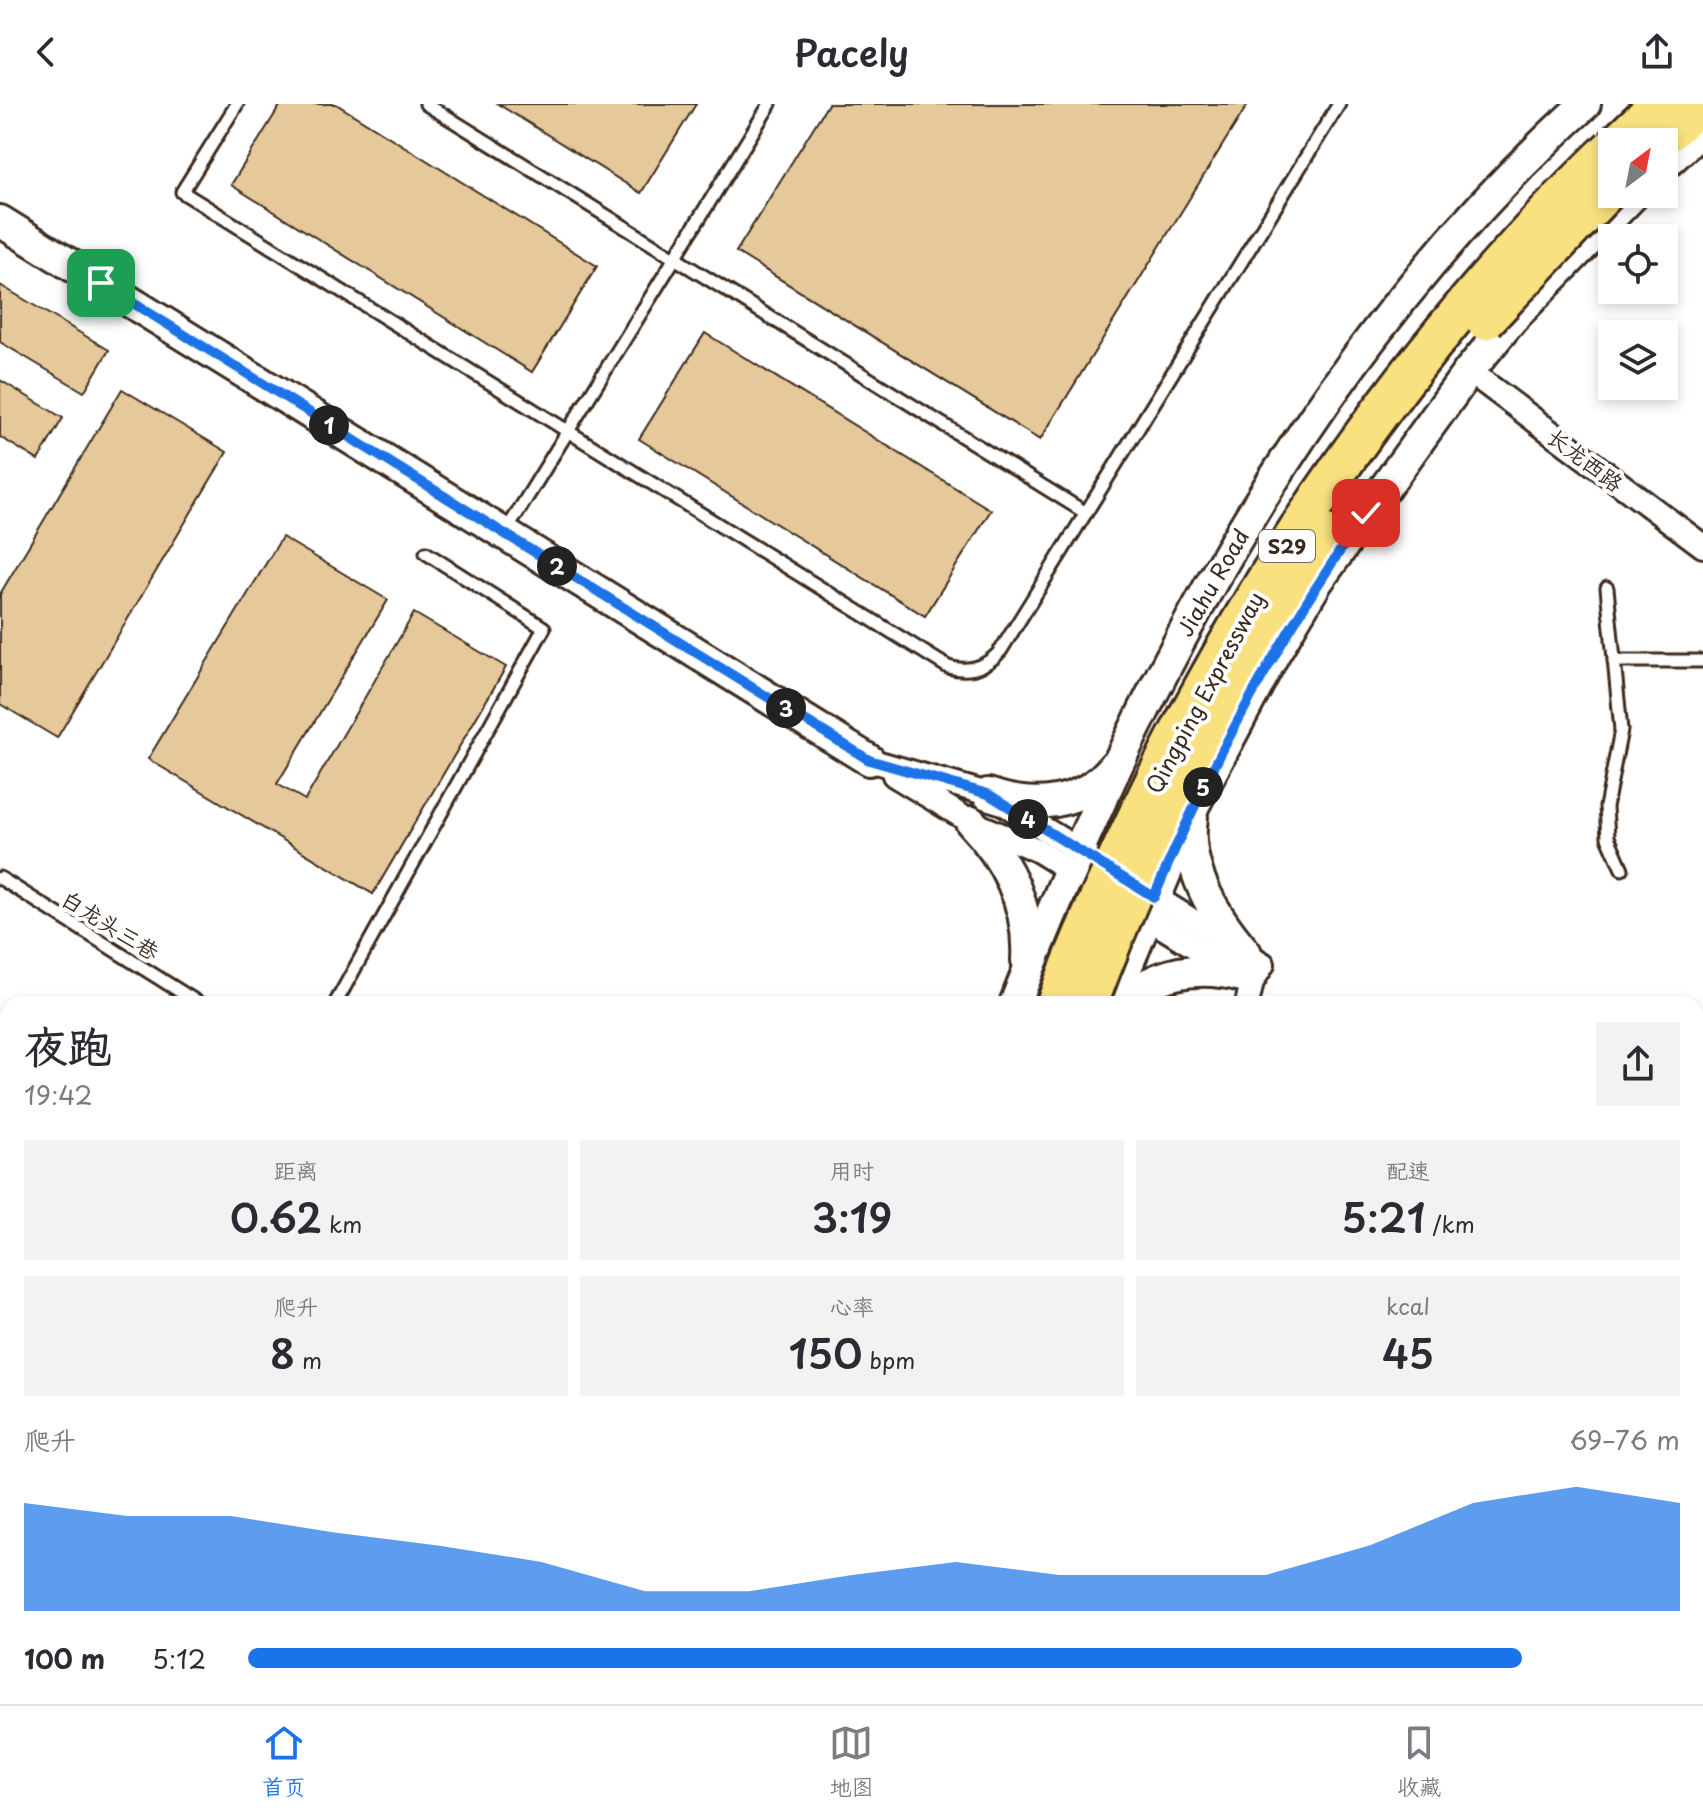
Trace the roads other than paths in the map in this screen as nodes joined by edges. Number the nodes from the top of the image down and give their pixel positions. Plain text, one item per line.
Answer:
1 (237, 104) edge
2 (426, 104) edge
3 (770, 104) edge
4 (1339, 104) edge
5 (1585, 104) edge
6 (1659, 104) edge
7 (1700, 104) edge
8 (1634, 128) edge
9 (1673, 128) edge
10 (1703, 129) edge
11 (1678, 152) edge
12 (1598, 162) edge
13 (1598, 201) edge
14 (1620, 208) edge
15 (0, 221) edge
16 (675, 258) junction
17 (1469, 371) junction
18 (568, 431) junction
19 (1086, 513) junction
20 (504, 533) junction
21 (1703, 546) edge
22 (426, 553) dead end
23 (1607, 588) dead end
24 (1614, 661) junction
25 (1703, 661) edge
26 (1122, 755) junction
27 (869, 760) junction
28 (988, 794) junction
29 (1194, 805) junction
30 (971, 822) junction
31 (1074, 860) junction
32 (1622, 869) dead end
33 (0, 878) edge
34 (1150, 907) junction
35 (1250, 976) edge
36 (1020, 990) edge
37 (187, 996) edge
38 (339, 996) edge
39 (1059, 996) edge
40 (1091, 996) edge
41 (1114, 996) edge
42 (1130, 996) edge

1 - 18 lane
2 - 16 lane
3 - 16 lane
4 - 19 lane
5 - 26 main road, Jiahu Road
6 - 8 highway
7 - 9 highway
10 - 11 main road
12 - 39 highway, Qingping Expressway / S29, bridge
13 - 40 highway, Qingping Expressway / S29, bridge
14 - 17 main road
15 - 20 main road
16 - 18 lane
16 - 19 lane
17 - 21 street, 长龙西路
17 - 29 main road
18 - 19 lane
18 - 20 lane
20 - 27 main road
22 - 38 lane
23 - 24 lane
24 - 25 lane
24 - 32 lane
26 - 28 main road
26 - 31 main road, Jiahu Road
27 - 28 street
27 - 30 street
28 - 31 street
29 - 34 main road
29 - 35 main road
30 - 31 street
30 - 36 main road
31 - 34 street
31 - 36 main road, Jiahu Road
33 - 37 lane, 白龙头三巷
34 - 35 street
34 - 41 main road
35 - 42 main road

